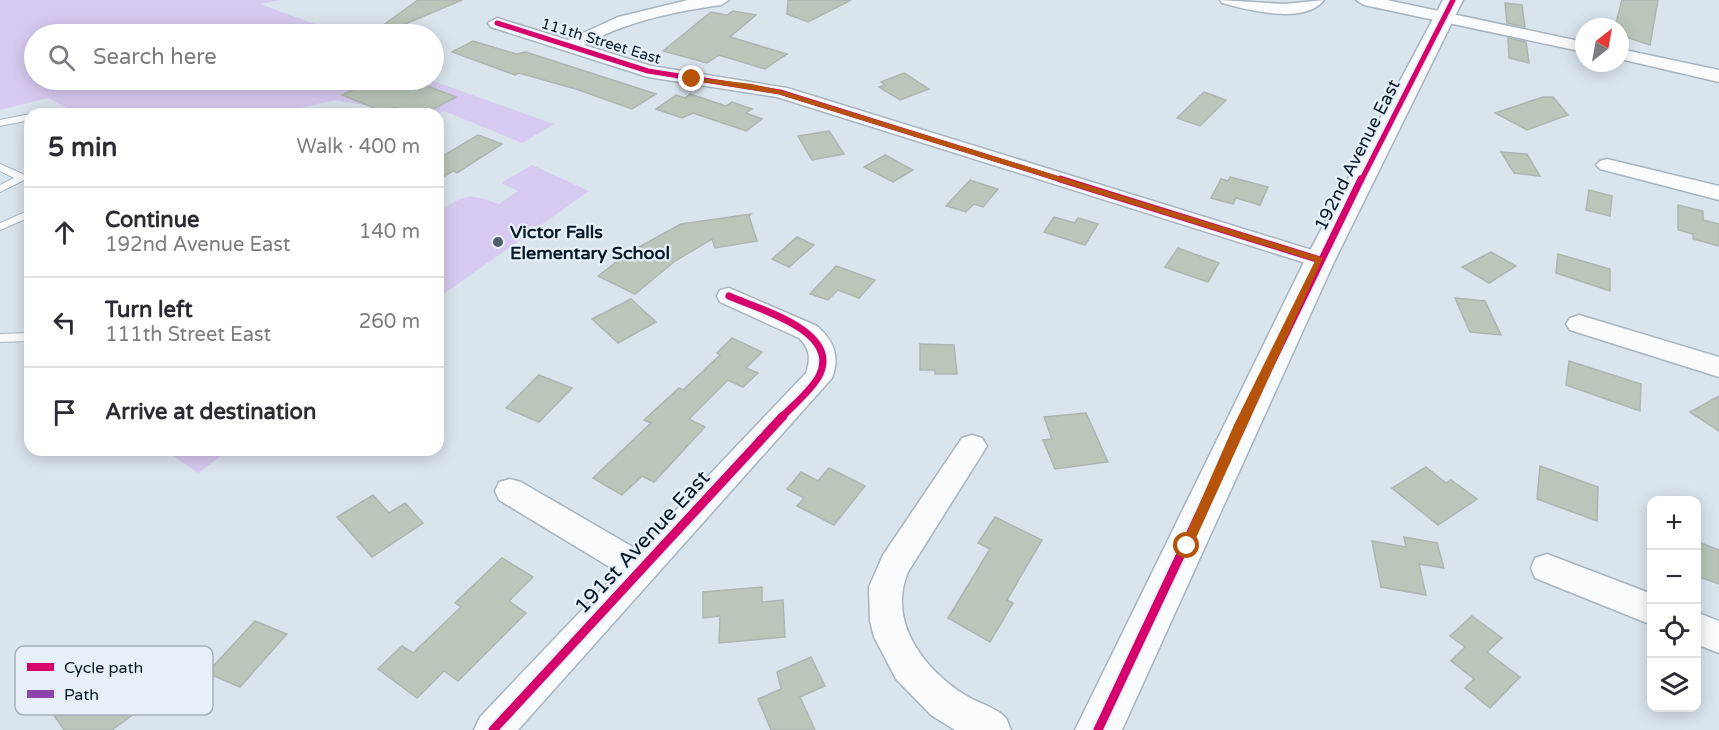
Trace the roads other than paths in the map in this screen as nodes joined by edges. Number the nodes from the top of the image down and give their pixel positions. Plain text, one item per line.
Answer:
1 (721, 0) edge
2 (1228, 0) edge
3 (1316, 0) edge
4 (1364, 0) edge
5 (1449, 8) edge
6 (497, 23) dead end
7 (1575, 44) edge
8 (570, 46) junction
9 (1629, 56) edge
10 (1719, 76) edge
11 (24, 118) edge
12 (0, 123) edge
13 (1607, 165) dead end
14 (0, 167) edge
15 (0, 189) edge
16 (1719, 193) edge
17 (24, 216) edge
18 (0, 227) edge
19 (1320, 260) junction
20 (729, 296) dead end
21 (1579, 324) dead end
22 (24, 337) edge
23 (0, 338) edge
24 (1719, 367) edge
25 (972, 446) dead end
26 (510, 491) dead end
27 (1547, 568) dead end
28 (641, 569) junction
29 (1647, 608) edge
30 (1701, 630) edge
31 (1719, 637) edge
32 (493, 730) edge
33 (992, 730) edge
34 (1098, 730) edge

1 - 8 street
2 - 3 street
4 - 5 street
5 - 7 street
5 - 19 street, 192nd Avenue East
6 - 8 street, 111th Street East
8 - 19 street, 111th Street East
9 - 10 street
11 - 12 lane
13 - 16 street
14 - 15 lane
17 - 18 lane
19 - 34 street, 192nd Avenue East
20 - 28 street, 191st Avenue East
21 - 24 street
22 - 23 lane
25 - 33 street
26 - 28 street
27 - 29 street
28 - 32 street, 191st Avenue East
30 - 31 street

